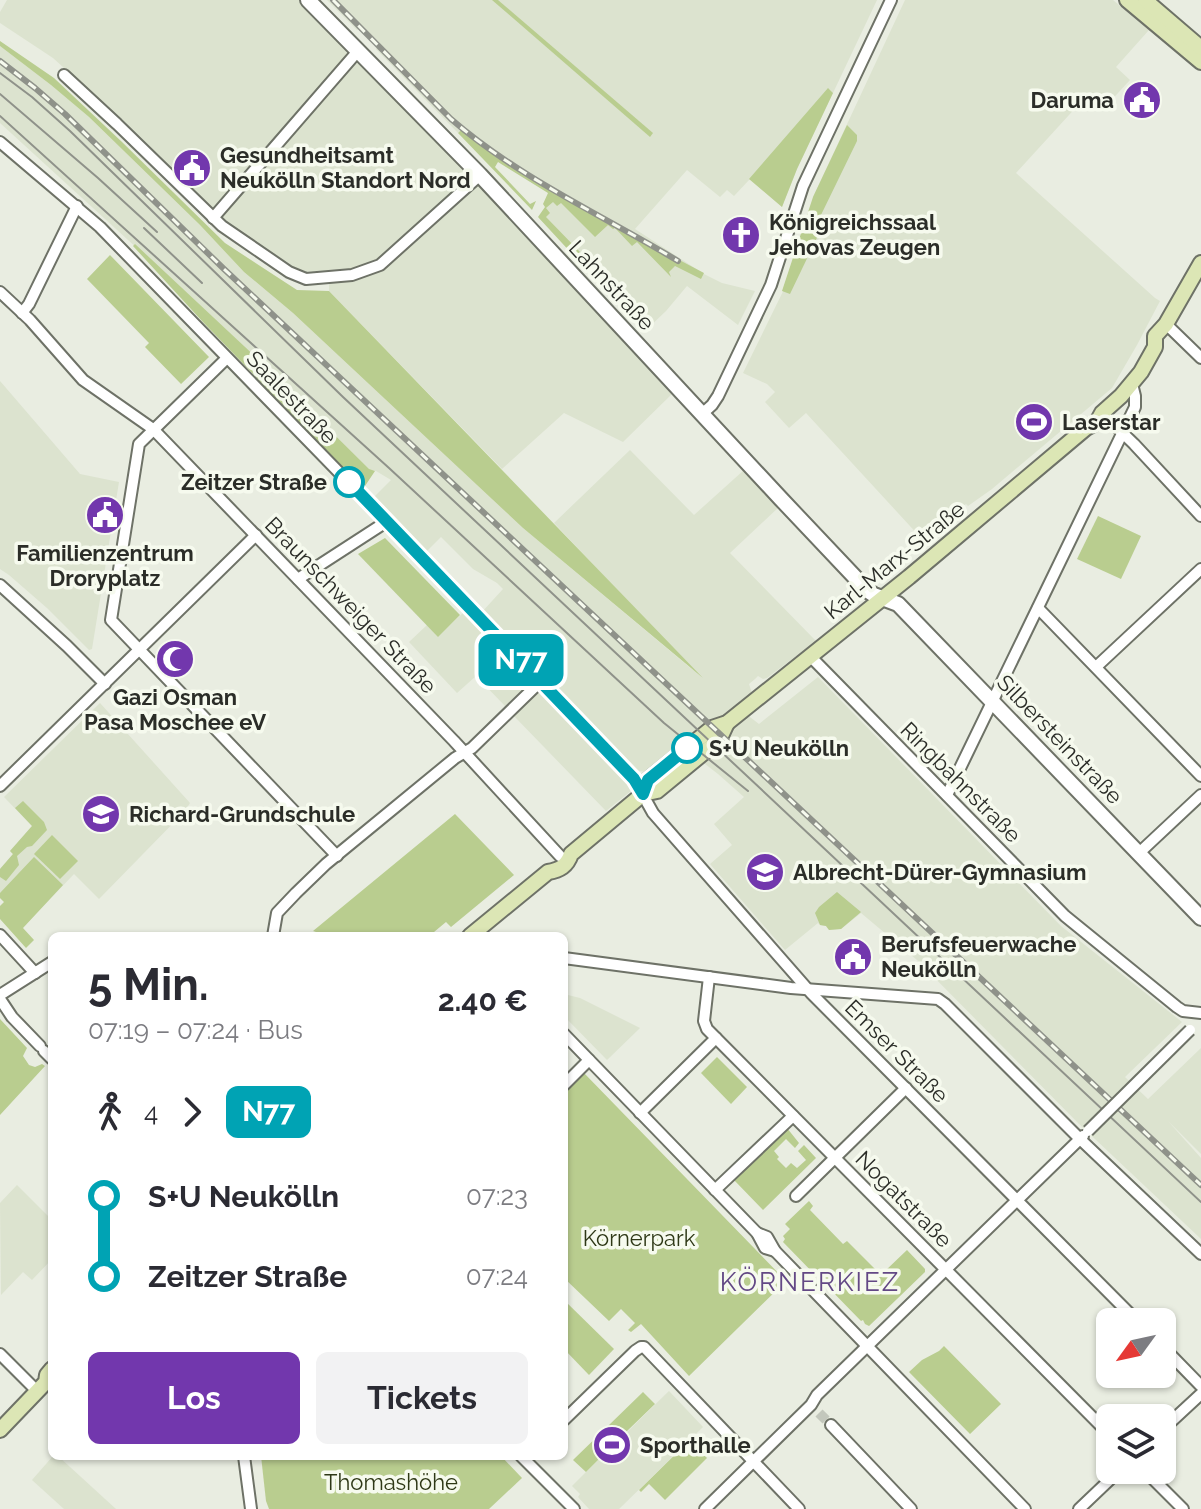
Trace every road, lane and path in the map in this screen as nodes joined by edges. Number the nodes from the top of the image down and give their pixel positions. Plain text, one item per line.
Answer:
1 (308, 0) edge
2 (891, 0) edge
3 (1127, 0) edge
4 (1145, 0) edge
5 (1201, 48) edge
6 (358, 51) junction
7 (1201, 62) edge
8 (64, 75) dead end
9 (0, 142) edge
10 (480, 175) junction
11 (77, 206) junction
12 (213, 218) junction
13 (1201, 263) edge
14 (0, 292) edge
15 (22, 313) junction
16 (1166, 324) junction
17 (1201, 358) edge
18 (226, 359) junction
19 (1132, 384) junction
20 (1102, 413) junction
21 (702, 414) junction
22 (153, 429) junction
23 (1122, 433) junction
24 (1201, 516) edge
25 (386, 522) junction
26 (256, 535) junction
27 (1201, 569) edge
28 (298, 579) junction
29 (0, 585) edge
30 (883, 598) junction
31 (1038, 608) junction
32 (139, 650) junction
33 (811, 657) junction
34 (1096, 667) junction
35 (541, 681) junction
36 (105, 684) junction
37 (993, 701) junction
38 (464, 752) junction
39 (957, 775) junction
40 (1201, 776) edge
41 (931, 780) junction
42 (0, 786) edge
43 (643, 794) junction
44 (947, 795) junction
45 (1201, 795) edge
46 (1139, 853) junction
47 (565, 855) junction
48 (337, 856) junction
49 (1201, 918) edge
50 (274, 932) edge
51 (475, 932) edge
52 (0, 935) edge
53 (568, 959) edge
54 (43, 967) edge
55 (709, 977) junction
56 (807, 989) junction
57 (0, 997) edge
58 (1201, 1016) edge
59 (568, 1038) edge
60 (716, 1038) junction
61 (45, 1052) edge
62 (589, 1060) junction
63 (568, 1081) edge
64 (906, 1088) junction
65 (640, 1113) junction
66 (793, 1116) junction
67 (1084, 1135) junction
68 (835, 1158) junction
69 (715, 1190) junction
70 (796, 1196) dead end
71 (1017, 1200) junction
72 (1201, 1254) edge
73 (946, 1270) junction
74 (1124, 1308) edge
75 (868, 1347) junction
76 (0, 1354) edge
77 (1176, 1360) edge
78 (47, 1381) edge
79 (1201, 1386) edge
80 (1201, 1394) edge
81 (568, 1416) edge
82 (1176, 1417) edge
83 (1096, 1421) edge
84 (831, 1425) tunnel mouth
85 (0, 1430) edge
86 (245, 1460) edge
87 (528, 1460) edge
88 (752, 1461) junction
89 (1105, 1484) edge
90 (1158, 1484) edge
91 (251, 1509) edge
92 (574, 1509) edge
93 (705, 1509) edge
94 (799, 1509) edge
95 (911, 1509) edge
96 (1025, 1509) edge
97 (1079, 1509) edge
98 (1183, 1509) edge

1 - 6 street, Lahnstraße
2 - 21 street
3 - 7 main road
4 - 5 main road
6 - 10 street, Lahnstraße
6 - 12 street
8 - 12 street
9 - 11 street, Saalestraße
10 - 12 street
10 - 21 street, Lahnstraße
11 - 15 street
11 - 18 street, Saalestraße
13 - 16 main road, Karl-Marx-Straße
14 - 15 street, Braunschweiger Straße
15 - 22 street, Braunschweiger Straße
16 - 17 street
16 - 19 main road, Karl-Marx-Straße
18 - 22 street
18 - 25 street, Saalestraße
19 - 20 main road, Karl-Marx-Straße
19 - 23 street, Karl-Marx-Straße
20 - 23 street
20 - 30 main road, Karl-Marx-Straße
21 - 30 street, Lahnstraße
22 - 26 street, Braunschweiger Straße
22 - 32 street
23 - 24 street
23 - 31 street, Karl-Marx-Straße
25 - 28 street
25 - 35 street, Saalestraße
26 - 28 street, Braunschweiger Straße
26 - 32 street
27 - 34 street
28 - 38 street, Braunschweiger Straße
29 - 36 street
30 - 33 main road, Karl-Marx-Straße
30 - 37 street, Silbersteinstraße
31 - 34 street
31 - 37 street, Karl-Marx-Straße
32 - 36 street
32 - 48 street
33 - 41 street, Ringbahnstraße
33 - 43 main road, Karl-Marx-Straße
34 - 40 street
35 - 38 street
35 - 43 street, Saalestraße
36 - 42 street
37 - 39 street, Karl-Marx-Straße
37 - 46 street, Silbersteinstraße
38 - 47 street, Braunschweiger Straße
38 - 48 street
39 - 41 street
39 - 44 street, Karl-Marx-Straße
41 - 44 street, Ringbahnstraße
43 - 47 main road, Karl-Marx-Straße
43 - 56 street, Emser Straße
44 - 58 street, Ringbahnstraße
45 - 46 street
46 - 49 street, Silbersteinstraße
47 - 51 main road, Karl-Marx-Straße
48 - 50 street
52 - 54 street
53 - 55 street
54 - 57 street
55 - 56 street
55 - 60 street, Nogatstraße
56 - 64 street, Emser Straße
56 - 67 street
57 - 61 street
58 - 67 street, bridge
59 - 62 street
60 - 65 street
60 - 66 street, Nogatstraße
62 - 63 street
62 - 65 street
64 - 68 street
64 - 71 street, Emser Straße
65 - 69 street
66 - 68 street, Nogatstraße
66 - 69 street
67 - 71 street
67 - 72 street
68 - 70 street
68 - 73 street, Nogatstraße
69 - 75 street
71 - 73 street
71 - 74 street, Emser Straße
73 - 75 street
73 - 83 street, Nogatstraße
75 - 88 street
75 - 96 street
76 - 78 street
77 - 79 street
78 - 85 main road
80 - 82 street
81 - 88 street
84 - 95 street
86 - 91 street
87 - 92 street
88 - 93 street
88 - 94 street
89 - 97 street
90 - 98 street

